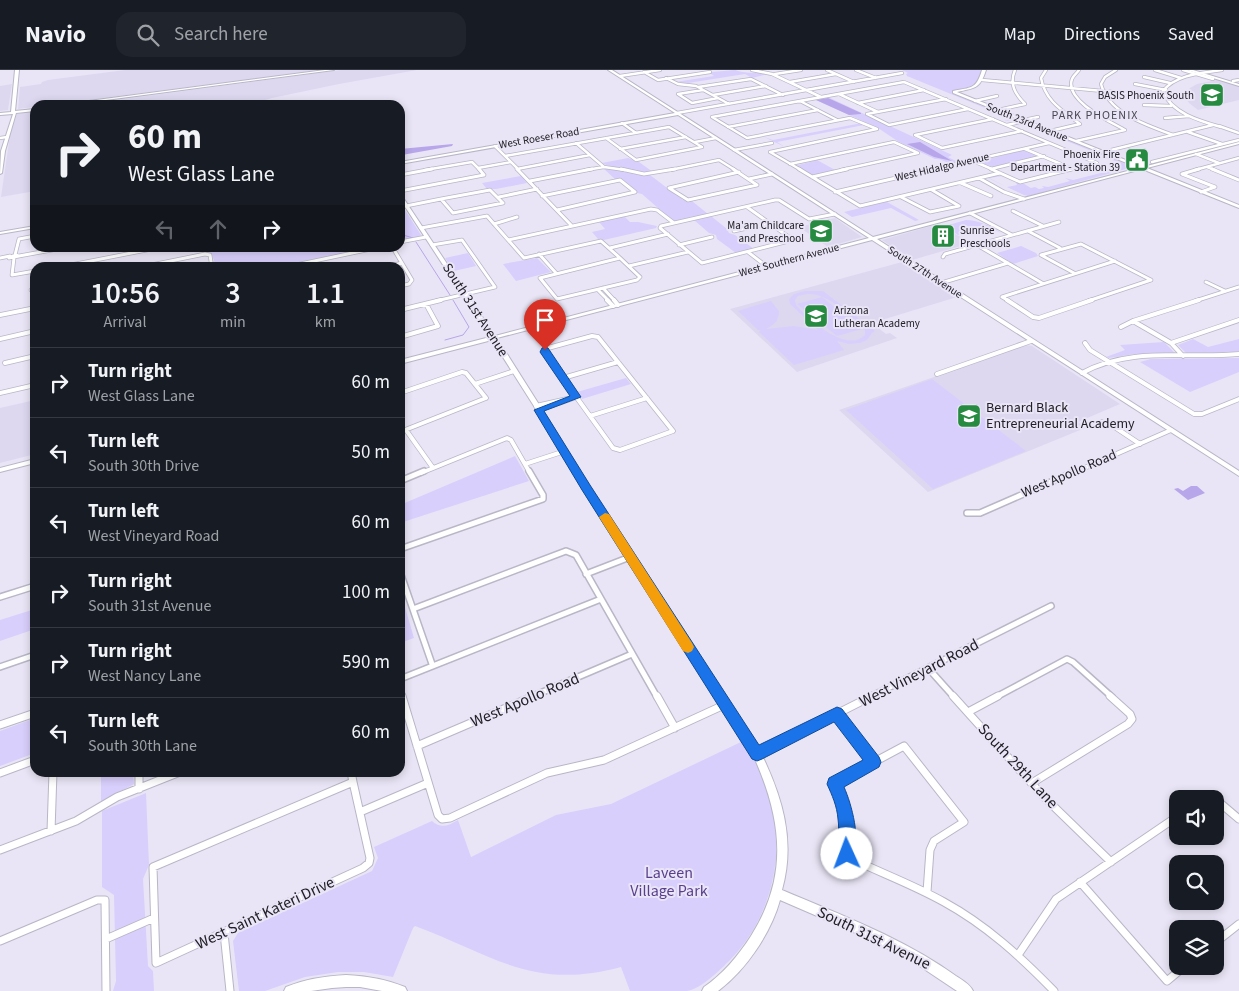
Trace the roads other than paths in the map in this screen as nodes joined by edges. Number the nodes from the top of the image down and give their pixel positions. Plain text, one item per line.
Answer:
1 (17, 70) edge
2 (332, 70) edge
3 (610, 70) edge
4 (660, 70) edge
5 (752, 70) edge
6 (802, 70) edge
7 (827, 70) edge
8 (857, 70) edge
9 (895, 70) edge
10 (984, 70) edge
11 (1015, 70) edge
12 (1046, 70) edge
13 (1079, 70) edge
14 (1116, 70) edge
15 (1157, 70) edge
16 (1183, 70) edge
17 (1189, 70) edge
18 (1222, 70) edge
19 (709, 71) edge
20 (644, 72) junction
21 (836, 74) junction
22 (774, 75) junction
23 (1202, 75) junction
24 (620, 76) junction
25 (1144, 77) dead end
26 (666, 78) junction
27 (876, 78) junction
28 (1186, 79) junction
29 (1213, 79) dead end
30 (982, 80) junction
31 (1239, 80) edge
32 (1233, 81) dead end
33 (790, 82) junction
34 (855, 82) junction
35 (1012, 82) junction
36 (1172, 83) junction
37 (1134, 84) dead end
38 (1041, 85) junction
39 (1239, 85) edge
40 (766, 86) junction
41 (698, 87) junction
42 (1071, 88) junction
43 (1165, 89) junction
44 (703, 90) junction
45 (924, 90) junction
46 (807, 91) junction
47 (1102, 91) junction
48 (838, 94) junction
49 (713, 95) junction
50 (783, 95) junction
51 (997, 96) dead end
52 (820, 97) junction
53 (1166, 97) junction
54 (718, 98) junction
55 (946, 99) junction
56 (104, 100) edge
57 (799, 101) junction
58 (976, 101) junction
59 (858, 102) junction
60 (729, 104) junction
61 (1144, 105) dead end
62 (1174, 106) junction
63 (968, 108) junction
64 (30, 110) edge
65 (818, 110) junction
66 (998, 110) junction
67 (13, 112) junction
68 (878, 112) junction
69 (0, 113) edge
70 (678, 114) junction
71 (1191, 116) junction
72 (1038, 117) dead end
73 (1165, 118) dead end
74 (993, 119) junction
75 (838, 120) junction
76 (1024, 120) junction
77 (622, 123) junction
78 (1006, 124) junction
79 (1215, 125) junction
80 (728, 127) junction
81 (1022, 131) junction
82 (1050, 131) junction
83 (1187, 132) junction
84 (636, 133) junction
85 (1239, 133) edge
86 (759, 135) junction
87 (1173, 135) junction
88 (7, 137) junction
89 (686, 137) junction
90 (1, 138) edge
91 (606, 138) junction
92 (716, 138) junction
93 (1239, 141) edge
94 (695, 142) junction
95 (770, 142) junction
96 (1050, 142) junction
97 (1076, 142) junction
98 (576, 143) junction
99 (1222, 144) junction
100 (0, 145) edge
101 (495, 146) junction
102 (1228, 146) junction
103 (1024, 148) junction
104 (620, 149) junction
105 (733, 149) junction
106 (782, 149) junction
107 (1103, 152) junction
108 (1, 154) edge
109 (1196, 154) junction
110 (590, 155) junction
111 (505, 156) junction
112 (1044, 156) junction
113 (1173, 157) junction
114 (1239, 158) edge
115 (1178, 159) junction
116 (972, 160) junction
117 (1231, 160) junction
118 (405, 162) edge
119 (511, 162) junction
120 (1152, 162) dead end
121 (1220, 163) junction
122 (1239, 163) edge
123 (790, 164) junction
124 (0, 166) edge
125 (604, 167) junction
126 (1206, 167) junction
127 (478, 168) junction
128 (1142, 168) junction
129 (517, 169) junction
130 (991, 169) junction
131 (1073, 169) junction
132 (739, 172) junction
133 (0, 173) edge
134 (1000, 173) junction
135 (772, 174) junction
136 (405, 175) edge
137 (811, 178) junction
138 (980, 178) junction
139 (749, 179) junction
140 (1239, 180) edge
141 (530, 182) junction
142 (961, 182) junction
143 (537, 189) junction
144 (931, 189) junction
145 (405, 190) edge
146 (835, 192) junction
147 (1201, 192) junction
148 (542, 196) junction
149 (991, 196) dead end
150 (499, 197) junction
151 (901, 197) junction
152 (441, 199) junction
153 (1026, 199) junction
154 (406, 206) joint
155 (747, 207) junction
156 (1239, 207) edge
157 (557, 210) junction
158 (1013, 211) dead end
159 (970, 213) junction
160 (835, 214) junction
161 (517, 217) dead end
162 (1059, 222) dead end
163 (674, 223) junction
164 (770, 223) junction
165 (494, 224) junction
166 (572, 226) junction
167 (1044, 226) junction
168 (30, 228) edge
169 (421, 228) junction
170 (734, 231) dead end
171 (1028, 231) junction
172 (0, 233) edge
173 (668, 234) junction
174 (1012, 236) junction
175 (30, 237) edge
176 (426, 237) junction
177 (712, 237) dead end
178 (872, 239) junction
179 (508, 240) junction
180 (405, 241) edge
181 (680, 244) junction
182 (977, 245) junction
183 (432, 246) junction
184 (610, 248) junction
185 (1060, 248) junction
186 (41, 252) edge
187 (136, 252) edge
188 (357, 252) edge
189 (688, 252) junction
190 (746, 252) junction
191 (540, 254) junction
192 (14, 257) junction
193 (943, 257) dead end
194 (621, 258) junction
195 (0, 259) edge
196 (1115, 261) junction
197 (85, 262) edge
198 (167, 262) edge
199 (210, 262) edge
200 (308, 262) edge
201 (1008, 264) junction
202 (629, 266) junction
203 (764, 267) junction
204 (405, 269) edge
205 (30, 272) edge
206 (556, 273) junction
207 (1074, 273) junction
208 (1206, 282) dead end
209 (941, 283) junction
210 (1042, 283) junction
211 (405, 284) edge
212 (1239, 287) edge
213 (603, 288) junction
214 (598, 290) junction
215 (1226, 292) junction
216 (464, 294) junction
217 (426, 304) junction
218 (616, 306) junction
219 (30, 309) edge
220 (405, 309) edge
221 (0, 316) edge
222 (1239, 320) edge
223 (1133, 321) junction
224 (1121, 328) dead end
225 (30, 332) edge
226 (405, 336) edge
227 (493, 337) junction
228 (0, 339) edge
229 (1031, 341) junction
230 (1085, 343) dead end
231 (1171, 344) junction
232 (1239, 354) edge
233 (1183, 356) junction
234 (30, 357) edge
235 (405, 361) edge
236 (618, 362) junction
237 (5, 363) dead end
238 (1110, 363) junction
239 (514, 371) junction
240 (1082, 373) junction
241 (937, 374) dead end
242 (562, 378) junction
243 (475, 384) junction
244 (30, 386) edge
245 (405, 391) edge
246 (0, 393) edge
247 (576, 397) junction
248 (647, 398) junction
249 (1239, 399) edge
250 (1232, 402) junction
251 (1239, 406) edge
252 (538, 408) junction
253 (590, 416) junction
254 (1102, 422) dead end
255 (405, 430) edge
256 (1171, 430) junction
257 (405, 433) edge
258 (1140, 444) junction
259 (565, 451) junction
260 (30, 457) edge
261 (30, 462) edge
262 (525, 464) junction
263 (0, 466) edge
264 (433, 468) junction
265 (0, 470) edge
266 (1239, 474) edge
267 (405, 479) edge
268 (967, 514) dead end
269 (405, 547) edge
270 (630, 557) junction
271 (586, 574) junction
272 (405, 586) edge
273 (30, 588) edge
274 (0, 597) edge
275 (601, 599) junction
276 (1051, 606) dead end
277 (413, 609) junction
278 (632, 654) junction
279 (30, 657) edge
280 (432, 664) junction
281 (0, 667) edge
282 (928, 668) junction
283 (405, 677) edge
284 (724, 705) junction
285 (405, 706) edge
286 (968, 712) junction
287 (30, 714) edge
288 (837, 714) junction
289 (0, 725) edge
290 (675, 728) junction
291 (417, 746) junction
292 (757, 754) junction
293 (30, 762) edge
294 (874, 762) junction
295 (0, 773) edge
296 (53, 777) edge
297 (139, 777) edge
298 (168, 777) edge
299 (352, 777) edge
300 (353, 782) junction
301 (428, 782) junction
302 (1032, 784) junction
303 (140, 788) junction
304 (1224, 806) edge
305 (360, 812) junction
306 (1239, 820) edge
307 (1169, 822) edge
308 (51, 831) junction
309 (0, 850) edge
310 (1110, 862) junction
311 (1080, 882) junction
312 (926, 892) junction
313 (777, 893) junction
314 (154, 918) junction
315 (1239, 924) edge
316 (224, 933) junction
317 (1224, 936) edge
318 (106, 939) junction
319 (0, 941) edge
320 (1018, 955) junction
321 (1174, 975) edge
322 (293, 990) edge
323 (106, 991) edge
324 (230, 991) edge
325 (401, 991) edge
326 (708, 991) edge
327 (967, 991) edge
328 (1054, 991) edge

1 - 67 main road
2 - 56 main road
3 - 24 main road, South 27th Avenue
4 - 20 street
5 - 22 street
6 - 22 street
7 - 21 street
8 - 27 street
9 - 27 street, West Roeser Road
10 - 30 main road
11 - 35 street
12 - 38 street
13 - 42 street
14 - 47 street
15 - 28 street
16 - 23 street
17 - 23 main road
18 - 23 street
19 - 26 street
20 - 24 street
20 - 26 street
21 - 33 street
21 - 34 street
22 - 33 street
23 - 28 street
23 - 29 street
23 - 39 main road
24 - 70 main road, South 27th Avenue
25 - 36 street
26 - 41 street
27 - 34 street, West Roeser Road
28 - 36 street
30 - 35 street
30 - 58 main road, South 23rd Avenue
31 - 32 street
33 - 46 street
34 - 46 street, West Roeser Road
35 - 38 street
35 - 66 street
36 - 43 street
37 - 43 street
38 - 42 street
38 - 82 street
40 - 41 street
40 - 49 street
40 - 50 street
41 - 44 street
42 - 47 street
42 - 97 street
43 - 53 street
44 - 49 street
44 - 54 street
45 - 48 street
45 - 55 street
45 - 59 street
46 - 50 street, West Roeser Road
46 - 52 street
47 - 53 street
47 - 87 street
48 - 52 street
48 - 59 street
49 - 54 street
50 - 60 street, West Roeser Road
51 - 58 street
52 - 57 street
53 - 62 street
54 - 60 street
55 - 63 street
55 - 68 street
57 - 65 street
57 - 80 street
58 - 66 main road, South 23rd Avenue
59 - 68 street
60 - 70 street, West Roeser Road
61 - 62 street
62 - 71 street
63 - 68 street
63 - 74 street
64 - 67 main road
65 - 75 street
65 - 80 street
66 - 76 main road, South 23rd Avenue
67 - 69 main road
67 - 88 main road
67 - 90 main road
70 - 77 main road, West Roeser Road
70 - 92 main road, South 27th Avenue
71 - 73 street
71 - 79 street
72 - 76 street
74 - 78 street
74 - 81 street
75 - 86 street
75 - 106 street
76 - 78 street
76 - 82 main road, South 23rd Avenue
77 - 84 street
77 - 101 main road, West Roeser Road
78 - 81 street
79 - 83 street
79 - 85 street
80 - 86 street
81 - 96 street
82 - 97 main road, South 23rd Avenue
83 - 87 street
83 - 99 street
84 - 89 street
84 - 91 street
86 - 95 street
87 - 107 street
88 - 90 street
88 - 108 main road
89 - 94 street
89 - 104 street
90 - 100 main road
91 - 98 street
91 - 104 street
92 - 94 street
92 - 105 main road, South 27th Avenue
93 - 99 street, West Southern Avenue
93 - 102 main road, West Southern Avenue
94 - 104 street
95 - 105 street
95 - 106 street
96 - 103 street, West Hidalgo Avenue
96 - 131 street
97 - 107 main road, South 23rd Avenue
98 - 110 street
98 - 111 street
99 - 102 street
99 - 113 street, West Southern Avenue
101 - 111 street
101 - 118 main road, West Roeser Road
102 - 109 main road, West Southern Avenue
103 - 112 street
103 - 116 street, West Hidalgo Avenue
105 - 135 main road, South 27th Avenue
106 - 123 street
107 - 128 main road, South 23rd Avenue
108 - 124 main road
109 - 115 main road, West Southern Avenue
109 - 121 street
110 - 125 street
110 - 129 street
111 - 119 street
112 - 130 street
112 - 131 street
113 - 115 street
113 - 120 street, West Southern Avenue
114 - 117 street
115 - 128 main road, West Southern Avenue
116 - 130 street
116 - 146 street, West Hidalgo Avenue
117 - 121 street
117 - 122 street
119 - 127 street
119 - 129 street
121 - 126 street
123 - 137 street
123 - 137 street
124 - 133 main road
125 - 132 street
125 - 141 street
126 - 140 street
126 - 147 street
127 - 136 street
127 - 145 street
128 - 147 main road, South 23rd Avenue
128 - 153 main road, West Southern Avenue
129 - 141 street
130 - 134 street
131 - 134 street
132 - 139 street
132 - 139 street
134 - 138 street
135 - 139 street
135 - 160 main road, South 27th Avenue
137 - 146 street
138 - 142 street
138 - 153 street
141 - 143 street
142 - 144 street
142 - 149 street
143 - 148 street
143 - 150 street
144 - 151 street
144 - 151 street
146 - 151 street
147 - 156 main road, South 23rd Avenue
148 - 157 street
148 - 157 street
150 - 152 street
150 - 152 street
152 - 154 street
153 - 159 main road, West Southern Avenue
154 - 169 main road, South 31st Avenue
155 - 160 street
155 - 163 street
155 - 164 street
157 - 166 street
158 - 167 street
159 - 174 street
159 - 178 main road, West Southern Avenue
160 - 178 main road, South 27th Avenue
161 - 165 street
162 - 167 street
163 - 166 street
163 - 173 street
164 - 170 street
164 - 190 street
165 - 169 street
165 - 179 street
166 - 179 street
167 - 171 street
168 - 172 main road
169 - 176 main road, South 31st Avenue
171 - 174 street
171 - 185 street
173 - 181 street
173 - 184 street
174 - 182 street
175 - 192 street
176 - 180 street
176 - 183 main road, South 31st Avenue
177 - 181 street
178 - 203 main road, West Southern Avenue
178 - 209 main road, South 27th Avenue
179 - 191 street
181 - 189 street
182 - 193 street
182 - 201 street
183 - 216 main road, South 31st Avenue
183 - 216 street
184 - 191 street
184 - 194 street
185 - 196 street
185 - 207 street
186 - 192 street
187 - 197 street
188 - 200 street
189 - 190 street
189 - 202 street
190 - 203 street
191 - 206 street
192 - 195 street
192 - 205 street
194 - 202 street
194 - 206 street
196 - 207 street
196 - 210 street
198 - 199 street
201 - 209 street
201 - 210 street
202 - 213 street
203 - 218 main road, West Southern Avenue
204 - 211 street
206 - 214 street
207 - 210 street
208 - 215 street
209 - 229 main road, South 27th Avenue
212 - 215 street
213 - 214 street
213 - 218 street
214 - 218 street
215 - 223 street
216 - 217 street
216 - 227 main road, South 31st Avenue
217 - 220 street
217 - 226 street
218 - 227 main road, West Southern Avenue
219 - 221 street
222 - 231 street
223 - 224 street
223 - 231 street
225 - 228 street
227 - 235 main road, West Southern Avenue
227 - 239 main road, South 31st Avenue
229 - 240 main road, South 27th Avenue
229 - 241 street
230 - 238 street
231 - 233 street
232 - 233 street
233 - 238 street
234 - 237 street
236 - 242 street
236 - 242 street
236 - 248 street
238 - 240 street
238 - 250 street
239 - 243 street
239 - 252 main road, South 31st Avenue
240 - 256 main road, South 27th Avenue
242 - 247 street
243 - 245 street
243 - 255 street
244 - 246 street
247 - 252 street
247 - 253 street
248 - 253 street
248 - 253 street
249 - 250 street
250 - 251 street
252 - 259 main road, South 31st Avenue
254 - 258 street
256 - 258 street, West Apollo Road
256 - 266 main road, South 27th Avenue
257 - 264 street
258 - 268 street, West Apollo Road
259 - 262 street
259 - 270 main road, South 31st Avenue
260 - 263 main road
261 - 265 main road
262 - 264 street
262 - 269 street
264 - 267 street
270 - 271 street
270 - 284 main road, South 31st Avenue
271 - 275 street
271 - 277 street
272 - 277 street
273 - 274 street
275 - 278 street
275 - 280 street
276 - 282 street, West Vineyard Road
277 - 280 street
278 - 290 street
278 - 291 street, West Apollo Road
279 - 281 street
280 - 283 street
282 - 286 street, South 29th Lane
282 - 288 street, West Vineyard Road
284 - 290 street
284 - 292 main road, South 31st Avenue
285 - 291 street
286 - 302 street, South 29th Lane
286 - 302 street
287 - 289 street
288 - 292 street, West Vineyard Road
288 - 294 street
290 - 301 street
291 - 301 street
292 - 313 main road
293 - 295 street
294 - 312 street
294 - 312 street
296 - 308 street
297 - 303 street
298 - 303 street
299 - 300 street
300 - 305 street
300 - 314 street
301 - 305 street
302 - 310 street, South 29th Lane
303 - 308 street
304 - 306 street
305 - 316 street, West Saint Kateri Drive
307 - 310 street
308 - 309 street
310 - 311 street
311 - 320 street
311 - 321 street
312 - 320 street
313 - 326 main road
313 - 327 main road, South 31st Avenue
314 - 316 street, West Saint Kateri Drive
314 - 318 street
315 - 317 street
316 - 324 street
318 - 319 street
318 - 323 street
320 - 328 street
322 - 325 main road

